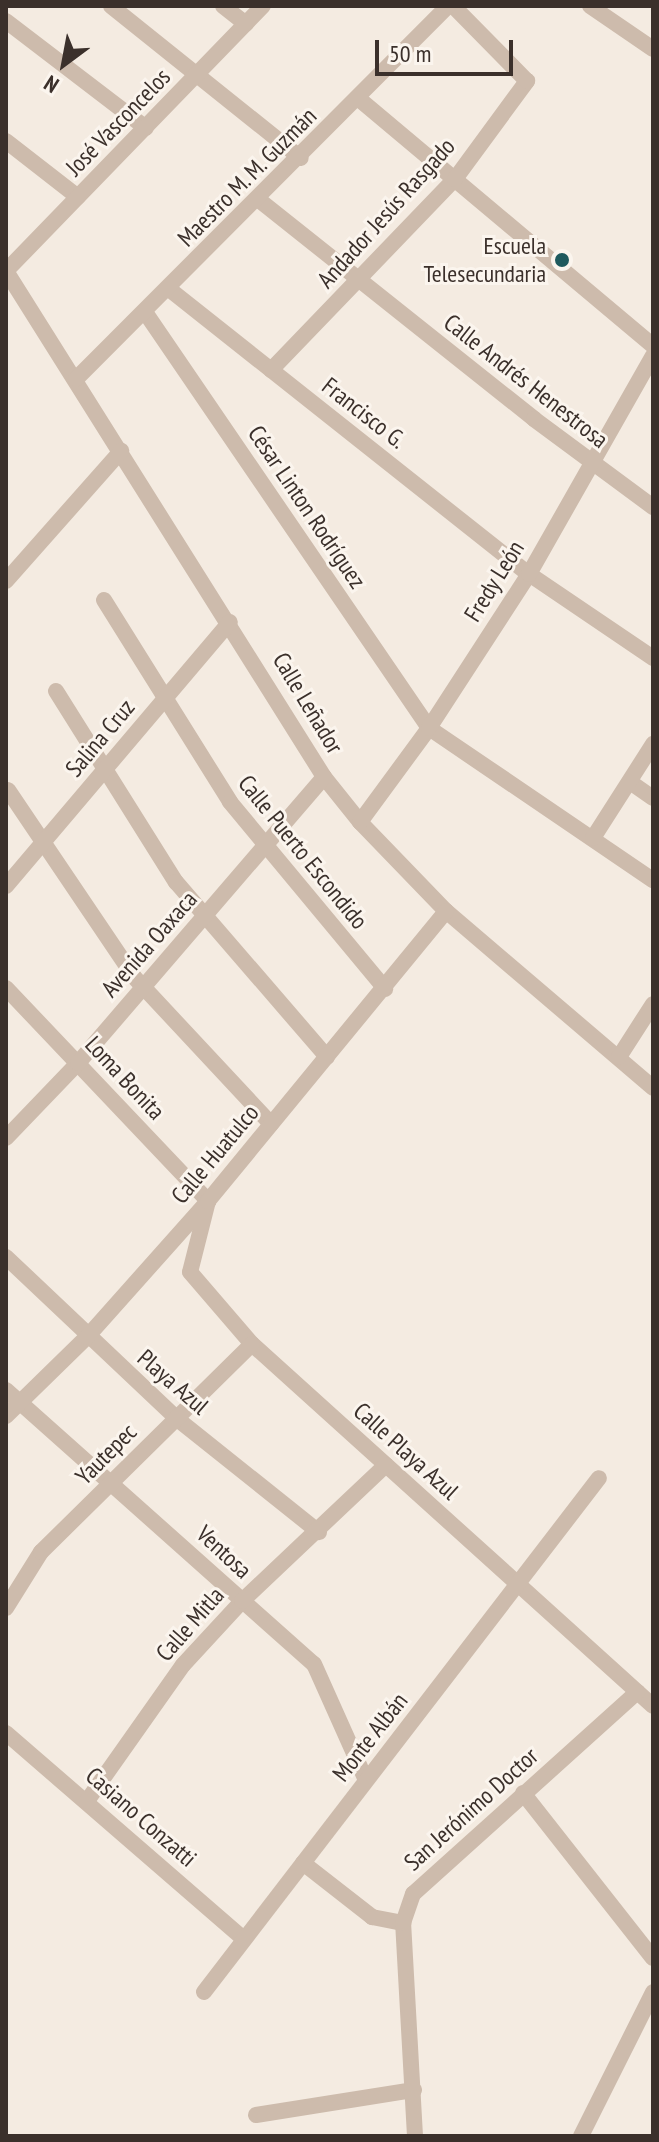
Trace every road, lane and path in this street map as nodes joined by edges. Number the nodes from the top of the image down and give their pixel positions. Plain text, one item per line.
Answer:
1 (111, 6) edge
2 (223, 6) edge
3 (263, 6) edge
4 (450, 6) edge
5 (590, 6) edge
6 (6, 21) edge
7 (246, 24) junction
8 (653, 49) edge
9 (199, 73) junction
10 (359, 99) junction
11 (146, 128) junction
12 (6, 141) edge
13 (301, 158) junction
14 (455, 179) junction
15 (78, 197) junction
16 (259, 200) junction
17 (6, 271) edge
18 (359, 281) junction
19 (169, 289) junction
20 (145, 312) junction
21 (653, 346) edge
22 (653, 356) edge
23 (271, 370) junction
24 (76, 379) junction
25 (121, 451) junction
26 (590, 463) junction
27 (653, 507) edge
28 (529, 574) junction
29 (6, 581) edge
30 (104, 600) dead end
31 (230, 622) junction
32 (653, 658) edge
33 (56, 691) dead end
34 (163, 701) junction
35 (429, 728) junction
36 (653, 744) edge
37 (106, 768) junction
38 (324, 777) junction
39 (630, 782) junction
40 (8, 790) edge
41 (653, 798) edge
42 (360, 822) junction
43 (593, 838) junction
44 (43, 841) junction
45 (263, 848) junction
46 (653, 880) edge
47 (6, 886) edge
48 (446, 911) junction
49 (204, 917) junction
50 (143, 987) junction
51 (6, 988) edge
52 (385, 989) junction
53 (653, 1004) edge
54 (327, 1057) junction
55 (619, 1057) junction
56 (78, 1063) junction
57 (653, 1088) edge
58 (271, 1124) junction
59 (6, 1138) edge
60 (208, 1201) junction
61 (6, 1257) edge
62 (87, 1337) junction
63 (252, 1344) junction
64 (6, 1390) edge
65 (20, 1403) junction
66 (6, 1416) edge
67 (176, 1418) junction
68 (386, 1465) junction
69 (599, 1478) dead end
70 (113, 1482) junction
71 (319, 1532) junction
72 (519, 1586) junction
73 (242, 1601) junction
74 (6, 1608) edge
75 (637, 1692) junction
76 (653, 1706) edge
77 (6, 1733) edge
78 (366, 1780) junction
79 (523, 1793) junction
80 (87, 1801) junction
81 (303, 1863) junction
82 (403, 1923) junction
83 (243, 1938) junction
84 (653, 1958) edge
85 (204, 1992) dead end
86 (653, 1992) edge
87 (414, 2090) junction
88 (256, 2115) dead end
89 (415, 2136) edge
90 (581, 2136) edge

1 - 9 street
2 - 7 street
3 - 7 street, José Vasconcelos
4 - 10 street, Maestro M. M. Guzmán
4 - 14 street, Andador Jesús Rasgado
5 - 8 street
6 - 11 street
7 - 9 street, José Vasconcelos
9 - 11 street, José Vasconcelos
9 - 13 street
10 - 13 street, Maestro M. M. Guzmán
10 - 14 street
11 - 15 street, José Vasconcelos
12 - 15 street
13 - 16 street, Maestro M. M. Guzmán
14 - 18 street, Andador Jesús Rasgado
14 - 21 street
15 - 17 street, José Vasconcelos
16 - 18 street, Calle Andrés Henestrosa
16 - 19 street, Maestro M. M. Guzmán
17 - 24 street, Calle Leñador
18 - 23 street, Andador Jesús Rasgado
18 - 26 street, Calle Andrés Henestrosa
19 - 20 street, Maestro M. M. Guzmán
19 - 23 street, Francisco G.
20 - 24 street, Maestro M. M. Guzmán
20 - 35 street, César Linton Rodríguez
22 - 26 street, Fredy León
23 - 28 street, Francisco G.
24 - 25 street, Calle Leñador
25 - 29 street
25 - 31 street, Calle Leñador
26 - 27 street, Calle Andrés Henestrosa
26 - 28 street, Fredy León
28 - 32 street, Francisco G.
28 - 35 street, Fredy León
30 - 34 street, Calle Puerto Escondido
31 - 34 street, Salina Cruz
31 - 38 street, Calle Leñador
33 - 37 street
34 - 37 street, Salina Cruz
34 - 45 street, Calle Puerto Escondido
35 - 42 street, Fredy León
35 - 43 street
36 - 39 street
37 - 44 street, Salina Cruz
37 - 49 street
38 - 42 street, Calle Leñador
38 - 45 street, Avenida Oaxaca
39 - 41 street
39 - 43 street
40 - 44 street
42 - 48 street, Calle Leñador
43 - 46 street
44 - 47 street, Salina Cruz
44 - 50 street
45 - 49 street, Avenida Oaxaca
45 - 52 street, Calle Puerto Escondido
48 - 52 street, Calle Huatulco
48 - 55 street, Calle Leñador
49 - 50 street, Avenida Oaxaca
49 - 54 street
50 - 56 street, Avenida Oaxaca
50 - 58 street
51 - 56 street, Loma Bonita
52 - 54 street, Calle Huatulco
53 - 55 street
54 - 58 street, Calle Huatulco
55 - 57 street, Calle Leñador
56 - 59 street, Avenida Oaxaca
56 - 60 street, Loma Bonita
58 - 60 street, Calle Huatulco
60 - 62 street, Calle Huatulco
60 - 63 street, Calle Playa Azul
61 - 62 street, Playa Azul
62 - 65 street, Calle Huatulco
62 - 67 street, Playa Azul
63 - 67 street, Yautepec
63 - 68 street, Calle Playa Azul
64 - 65 street, Ventosa
65 - 66 street, Calle Huatulco
65 - 70 street, Ventosa
67 - 70 street, Yautepec
67 - 71 street, Playa Azul
68 - 71 street, Calle Mitla
68 - 72 street, Calle Playa Azul
69 - 72 street, Monte Albán
70 - 73 street, Ventosa
70 - 74 street, Yautepec
71 - 73 street, Calle Mitla
72 - 75 street, Calle Playa Azul
72 - 78 street, Monte Albán
73 - 78 street, Ventosa
73 - 80 street, Calle Mitla
75 - 76 street, Calle Playa Azul
75 - 79 street, San Jerónimo Doctor
77 - 80 street, Casiano Conzatti
78 - 81 street, Monte Albán
79 - 82 street, San Jerónimo Doctor
79 - 84 street
80 - 83 street, Casiano Conzatti
81 - 82 street
81 - 83 street, Monte Albán
82 - 87 street, San Jerónimo Doctor
83 - 85 street, Monte Albán
86 - 90 street
87 - 88 street
87 - 89 street, San Jerónimo Doctor

